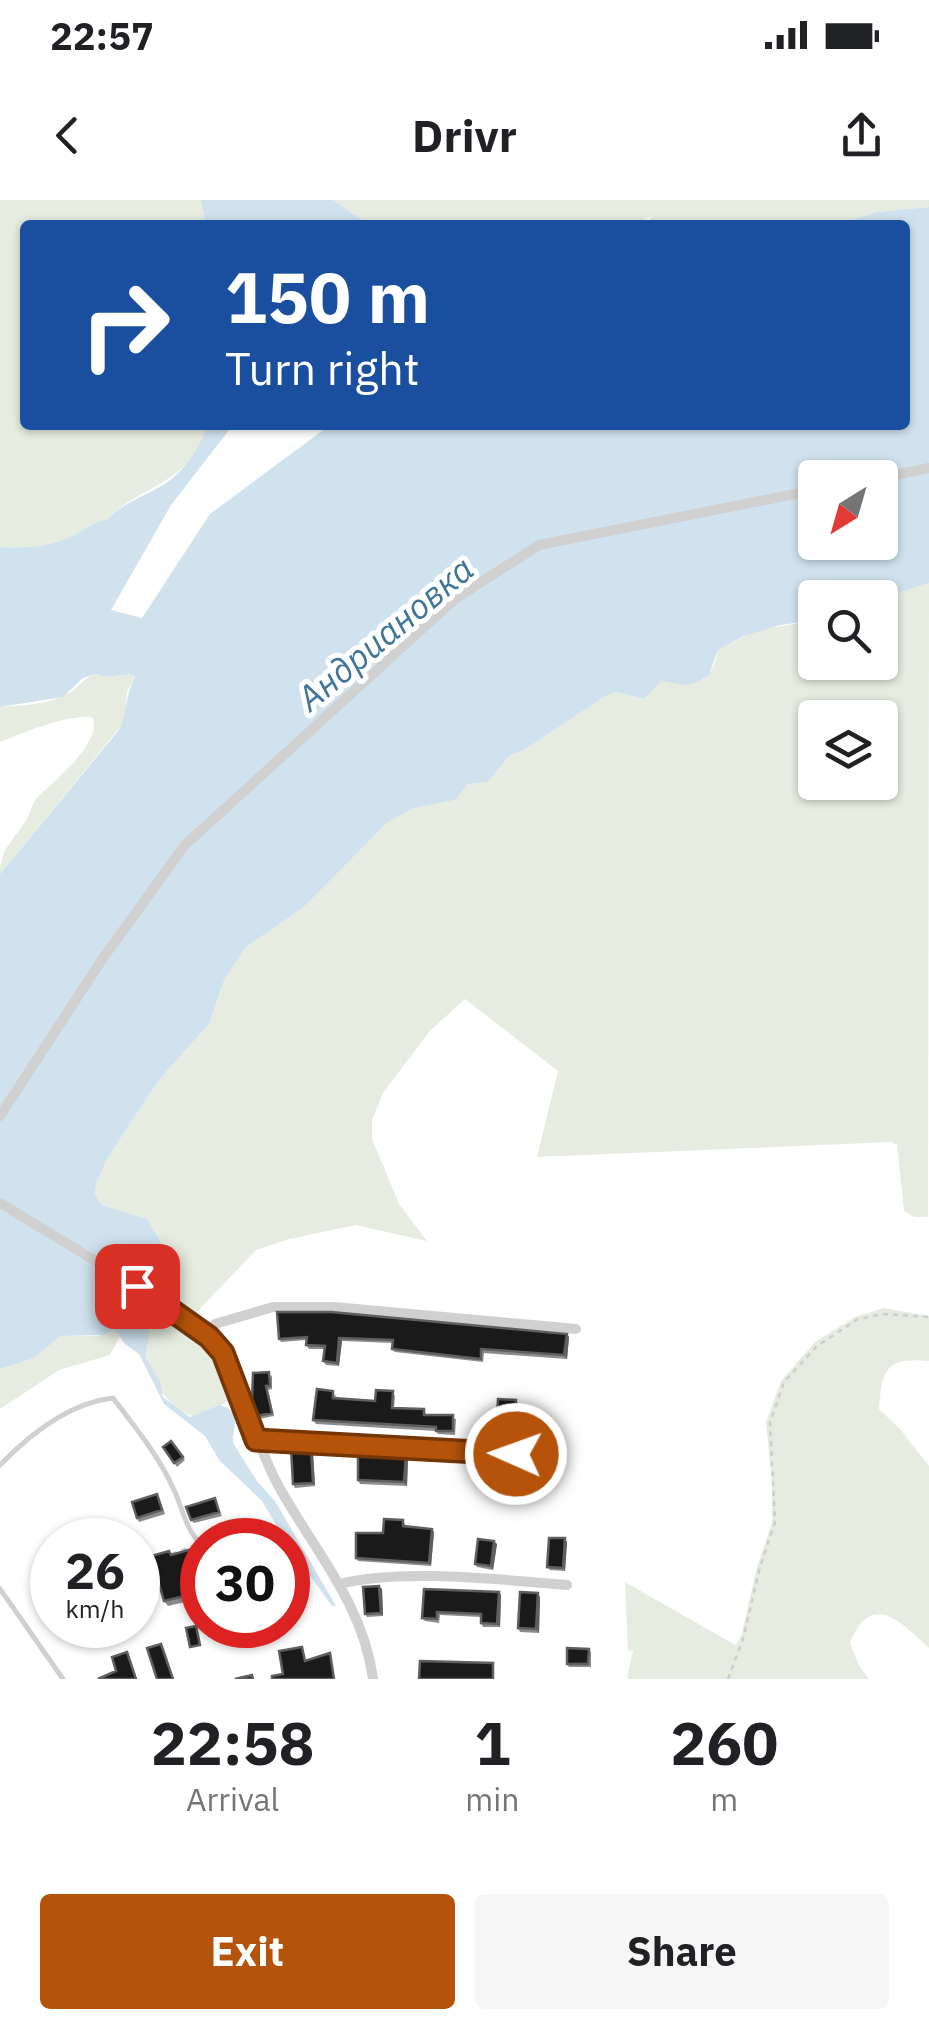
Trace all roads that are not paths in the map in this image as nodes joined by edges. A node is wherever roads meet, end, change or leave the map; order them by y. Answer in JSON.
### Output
{"nodes":[{"id":1,"x":929,"y":468,"type":"edge"},
{"id":2,"x":898,"y":474,"type":"edge"},
{"id":3,"x":798,"y":493,"type":"edge"},
{"id":4,"x":0,"y":1116,"type":"edge"},
{"id":5,"x":0,"y":1203,"type":"edge"},
{"id":6,"x":576,"y":1329,"type":"dead end"},
{"id":7,"x":209,"y":1337,"type":"junction"},
{"id":8,"x":256,"y":1440,"type":"junction"},
{"id":9,"x":516,"y":1454,"type":"dead end"},
{"id":10,"x":0,"y":1464,"type":"edge"},
{"id":11,"x":185,"y":1518,"type":"edge"},
{"id":12,"x":340,"y":1584,"type":"junction"},
{"id":13,"x":567,"y":1586,"type":"dead end"},
{"id":14,"x":0,"y":1589,"type":"edge"},
{"id":15,"x":63,"y":1679,"type":"edge"},
{"id":16,"x":372,"y":1679,"type":"edge"}],
"edges":[{"from":1,"to":2,"type":"street"},
{"from":3,"to":4,"type":"street"},
{"from":5,"to":7,"type":"street"},
{"from":6,"to":7,"type":"street"},
{"from":7,"to":8,"type":"street"},
{"from":8,"to":9,"type":"street"},
{"from":8,"to":12,"type":"street"},
{"from":10,"to":11,"type":"lane"},
{"from":12,"to":13,"type":"street"},
{"from":12,"to":16,"type":"street"},
{"from":14,"to":15,"type":"lane"}]}
